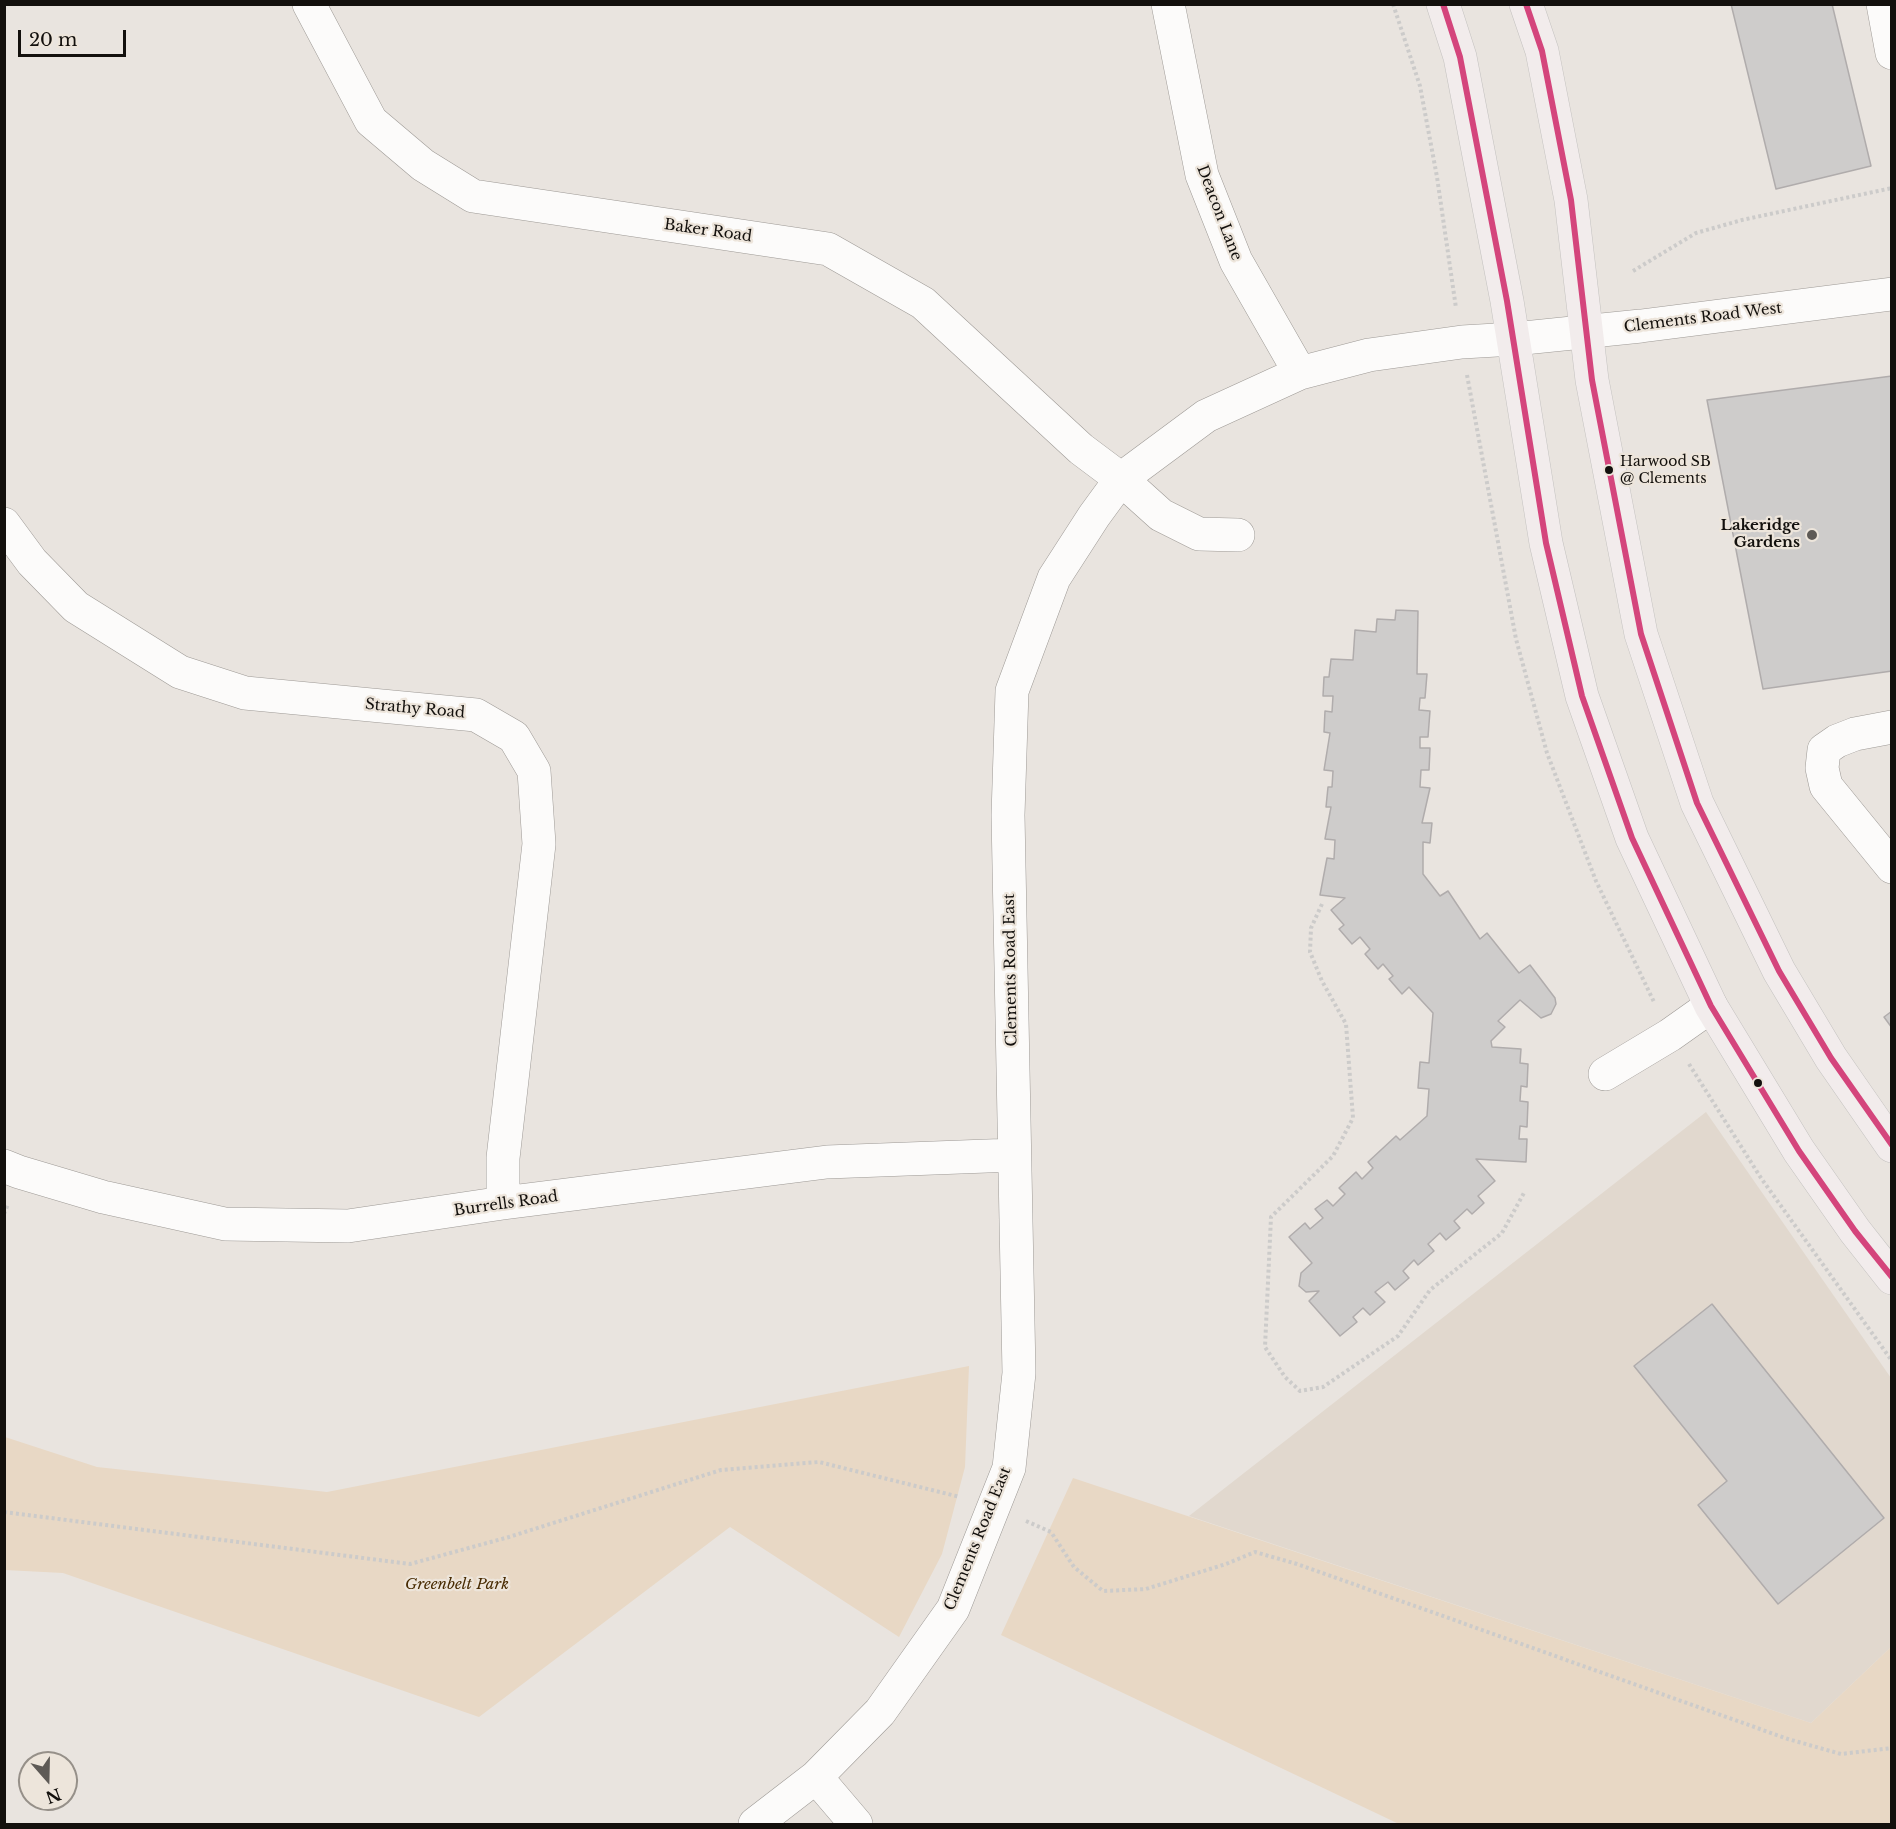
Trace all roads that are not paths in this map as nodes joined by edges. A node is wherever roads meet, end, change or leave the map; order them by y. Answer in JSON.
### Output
{"nodes":[{"id":1,"x":309,"y":4,"type":"edge"},
{"id":2,"x":1168,"y":4,"type":"edge"},
{"id":3,"x":1443,"y":4,"type":"edge"},
{"id":4,"x":1526,"y":4,"type":"edge"},
{"id":5,"x":1882,"y":4,"type":"edge"},
{"id":6,"x":1892,"y":52,"type":"edge"},
{"id":7,"x":1892,"y":294,"type":"edge"},
{"id":8,"x":1586,"y":331,"type":"junction"},
{"id":9,"x":1514,"y":339,"type":"junction"},
{"id":10,"x":1299,"y":373,"type":"junction"},
{"id":11,"x":1121,"y":479,"type":"junction"},
{"id":12,"x":4,"y":524,"type":"edge"},
{"id":13,"x":1238,"y":535,"type":"dead end"},
{"id":14,"x":1892,"y":727,"type":"edge"},
{"id":15,"x":1892,"y":867,"type":"edge"},
{"id":16,"x":1711,"y":1006,"type":"junction"},
{"id":17,"x":1605,"y":1074,"type":"dead end"},
{"id":18,"x":1892,"y":1146,"type":"edge"},
{"id":19,"x":1014,"y":1155,"type":"junction"},
{"id":20,"x":4,"y":1166,"type":"edge"},
{"id":21,"x":503,"y":1203,"type":"junction"},
{"id":22,"x":1892,"y":1278,"type":"edge"},
{"id":23,"x":816,"y":1777,"type":"junction"},
{"id":24,"x":755,"y":1824,"type":"edge"},
{"id":25,"x":856,"y":1824,"type":"edge"}],
"edges":[{"from":1,"to":11,"type":"street","name":"Baker Road"},
{"from":2,"to":10,"type":"street","name":"Deacon Lane"},
{"from":3,"to":9,"type":"main road"},
{"from":4,"to":8,"type":"main road"},
{"from":5,"to":6,"type":"street"},
{"from":7,"to":8,"type":"street","name":"Clements Road West"},
{"from":8,"to":9,"type":"street","name":"Clements Road West"},
{"from":8,"to":18,"type":"main road"},
{"from":9,"to":10,"type":"street","name":"Clements Road East"},
{"from":9,"to":16,"type":"main road"},
{"from":10,"to":11,"type":"street","name":"Clements Road East"},
{"from":11,"to":13,"type":"street","name":"Baker Road"},
{"from":11,"to":19,"type":"street","name":"Clements Road East"},
{"from":12,"to":21,"type":"street","name":"Strathy Road"},
{"from":14,"to":15,"type":"street"},
{"from":16,"to":17,"type":"street"},
{"from":16,"to":22,"type":"main road"},
{"from":19,"to":21,"type":"street","name":"Burrells Road"},
{"from":19,"to":23,"type":"street","name":"Clements Road East"},
{"from":20,"to":21,"type":"street","name":"Burrells Road"},
{"from":23,"to":24,"type":"street","name":"Clements Road East"},
{"from":23,"to":25,"type":"street"}]}
